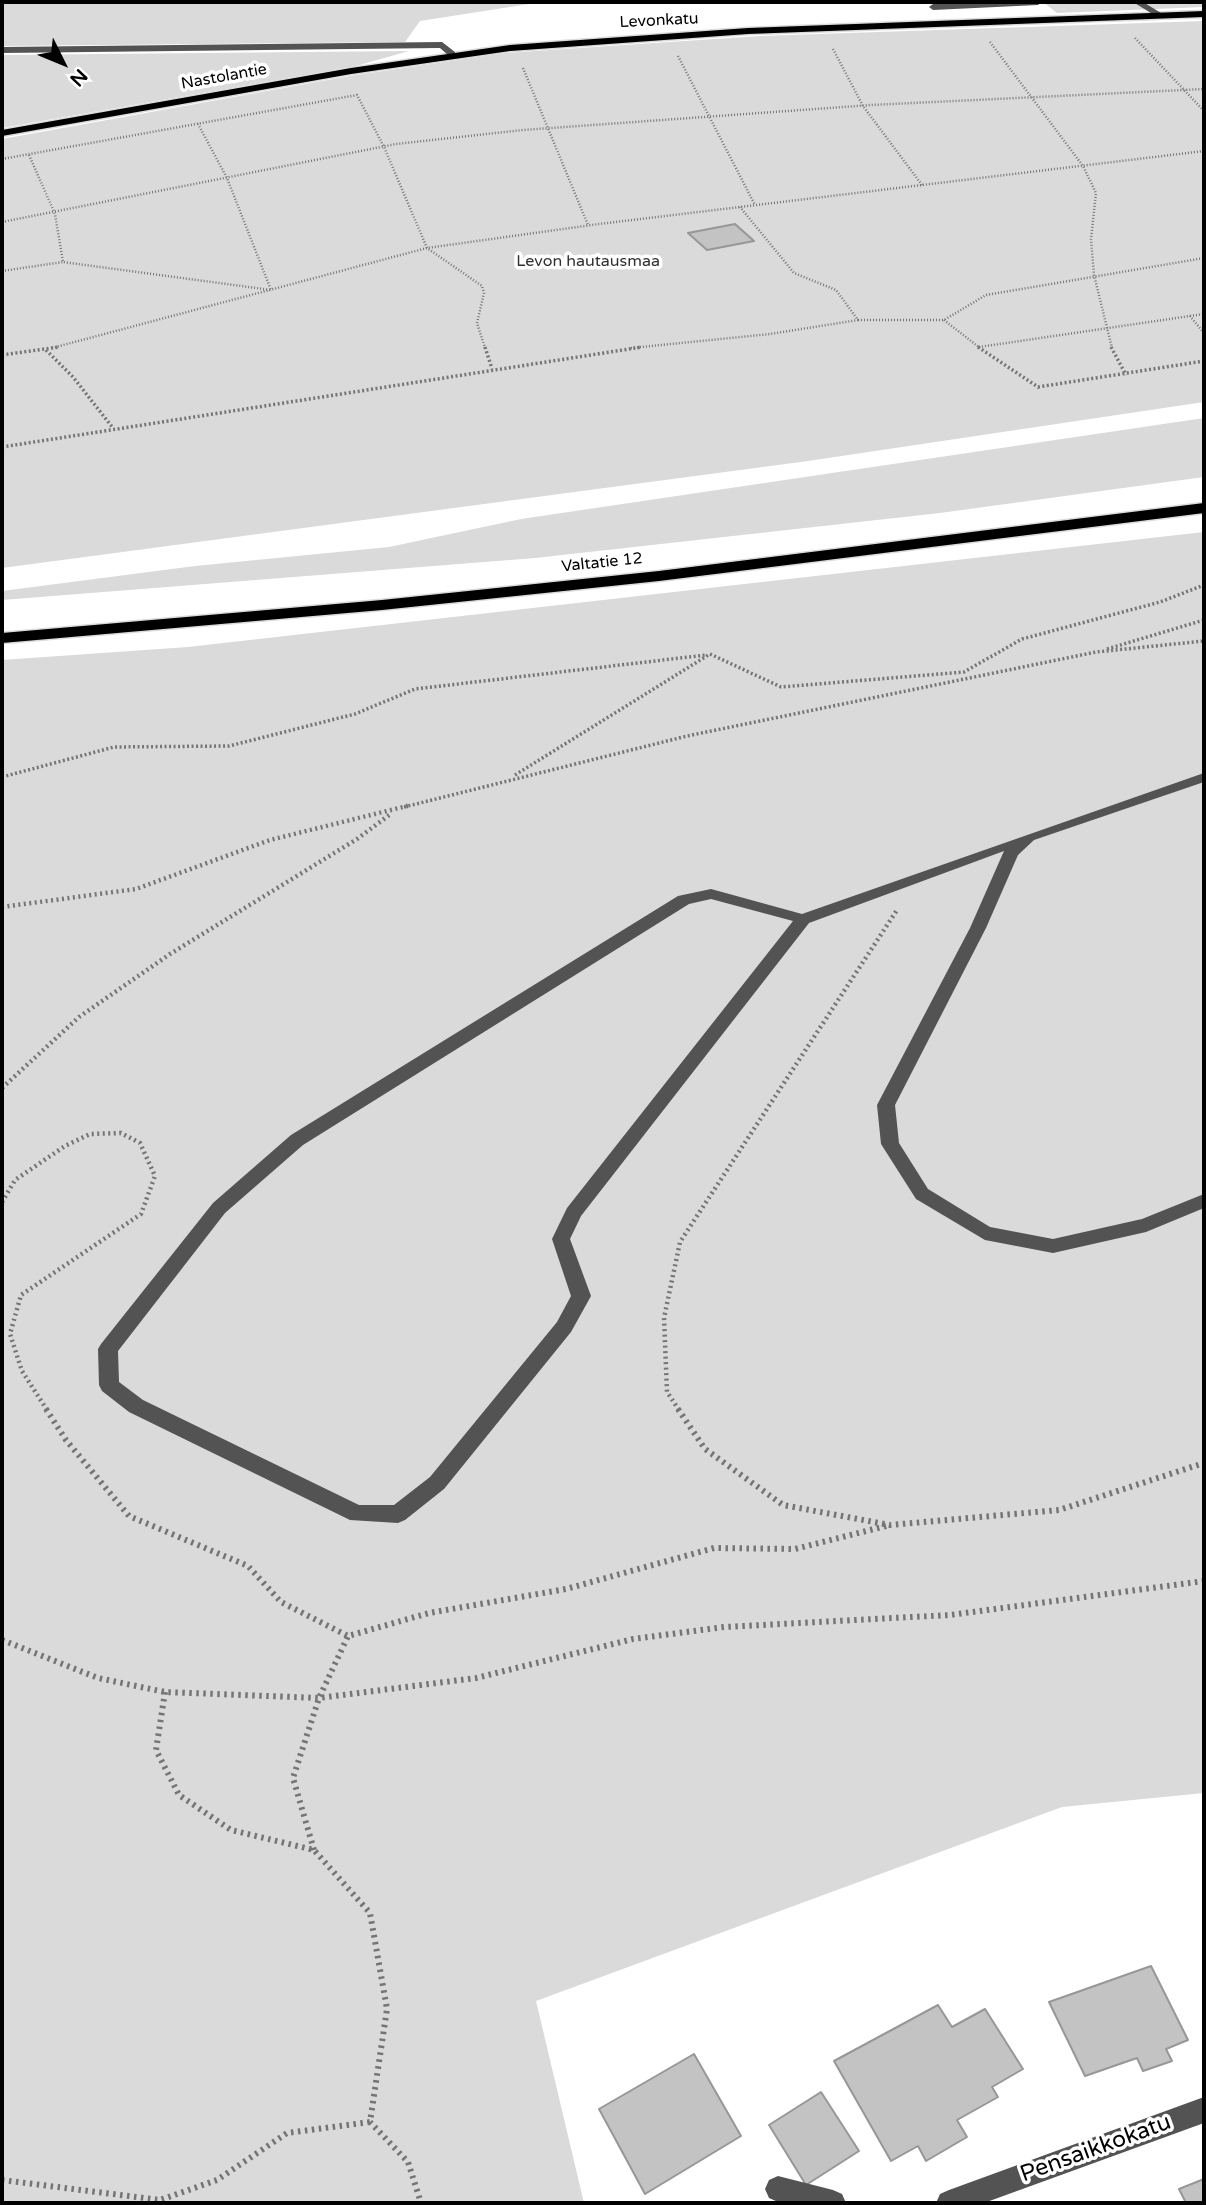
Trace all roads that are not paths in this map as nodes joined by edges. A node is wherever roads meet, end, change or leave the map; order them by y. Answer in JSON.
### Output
{"nodes":[{"id":1,"x":1038,"y":2,"type":"edge"},
{"id":2,"x":1137,"y":2,"type":"edge"},
{"id":3,"x":933,"y":7,"type":"dead end"},
{"id":4,"x":1204,"y":14,"type":"edge"},
{"id":5,"x":1162,"y":16,"type":"junction"},
{"id":6,"x":2,"y":50,"type":"edge"},
{"id":7,"x":452,"y":54,"type":"junction"},
{"id":8,"x":2,"y":133,"type":"edge"},
{"id":9,"x":1204,"y":508,"type":"edge"},
{"id":10,"x":2,"y":638,"type":"edge"},
{"id":11,"x":1204,"y":777,"type":"edge"},
{"id":12,"x":1029,"y":837,"type":"junction"},
{"id":13,"x":803,"y":919,"type":"junction"},
{"id":14,"x":1204,"y":1201,"type":"edge"},
{"id":15,"x":1204,"y":2110,"type":"edge"},
{"id":16,"x":778,"y":2189,"type":"dead end"},
{"id":17,"x":833,"y":2203,"type":"edge"},
{"id":18,"x":949,"y":2203,"type":"edge"}],
"edges":[{"from":1,"to":3,"type":"street"},
{"from":2,"to":5,"type":"street"},
{"from":4,"to":5,"type":"main road","name":"Levonkatu"},
{"from":5,"to":7,"type":"main road","name":"Levonkatu"},
{"from":6,"to":7,"type":"street"},
{"from":7,"to":8,"type":"main road","name":"Nastolantie"},
{"from":9,"to":10,"type":"highway","name":"Valtatie 12"},
{"from":11,"to":12,"type":"street"},
{"from":12,"to":13,"type":"street"},
{"from":12,"to":14,"type":"street"},
{"from":13,"to":13,"type":"street"},
{"from":15,"to":18,"type":"street","name":"Pensaikkokatu"},
{"from":16,"to":17,"type":"street"}]}
